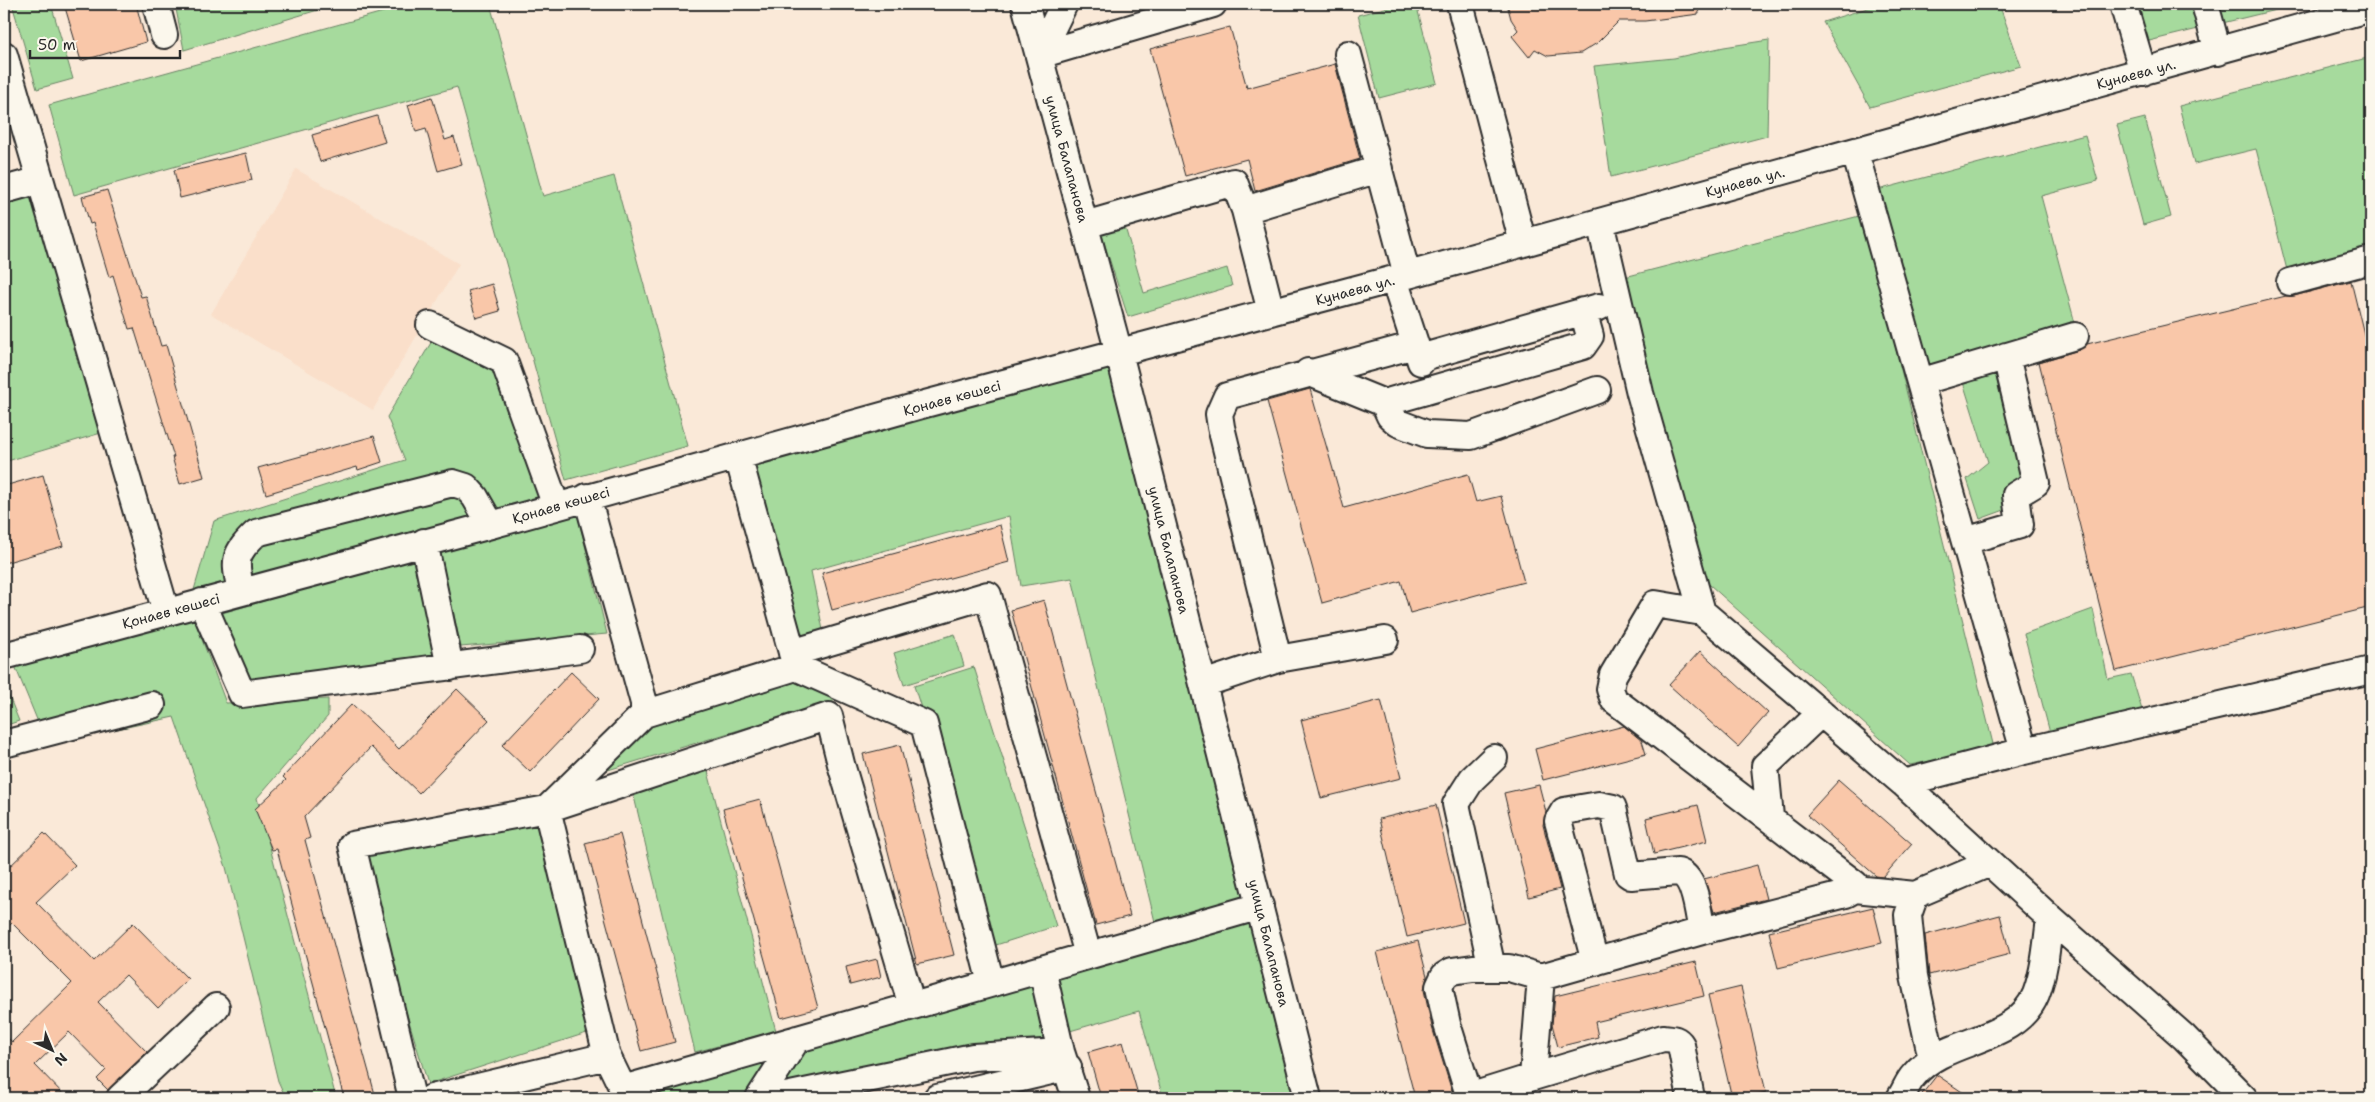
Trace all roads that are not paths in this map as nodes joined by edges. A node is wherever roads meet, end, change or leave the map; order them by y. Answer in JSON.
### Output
{"nodes":[{"id":1,"x":156,"y":4,"type":"edge"},
{"id":2,"x":1025,"y":4,"type":"edge"},
{"id":3,"x":1064,"y":4,"type":"edge"},
{"id":4,"x":1213,"y":4,"type":"edge"},
{"id":5,"x":1460,"y":4,"type":"edge"},
{"id":6,"x":2123,"y":4,"type":"edge"},
{"id":7,"x":2205,"y":4,"type":"edge"},
{"id":8,"x":2371,"y":8,"type":"edge"},
{"id":9,"x":164,"y":35,"type":"dead end"},
{"id":10,"x":2218,"y":52,"type":"junction"},
{"id":11,"x":1348,"y":54,"type":"dead end"},
{"id":12,"x":4,"y":55,"type":"edge"},
{"id":13,"x":1039,"y":55,"type":"junction"},
{"id":14,"x":2143,"y":72,"type":"junction"},
{"id":15,"x":1855,"y":152,"type":"junction"},
{"id":16,"x":1378,"y":169,"type":"junction"},
{"id":17,"x":40,"y":180,"type":"junction"},
{"id":18,"x":4,"y":190,"type":"edge"},
{"id":19,"x":1245,"y":210,"type":"junction"},
{"id":20,"x":1600,"y":222,"type":"junction"},
{"id":21,"x":1085,"y":225,"type":"junction"},
{"id":22,"x":1523,"y":243,"type":"junction"},
{"id":23,"x":2371,"y":260,"type":"edge"},
{"id":24,"x":1400,"y":278,"type":"junction"},
{"id":25,"x":2290,"y":282,"type":"dead end"},
{"id":26,"x":1619,"y":301,"type":"junction"},
{"id":27,"x":1583,"y":311,"type":"junction"},
{"id":28,"x":1271,"y":312,"type":"junction"},
{"id":29,"x":430,"y":325,"type":"dead end"},
{"id":30,"x":2075,"y":336,"type":"dead end"},
{"id":31,"x":1417,"y":351,"type":"junction"},
{"id":32,"x":1119,"y":353,"type":"junction"},
{"id":33,"x":2006,"y":356,"type":"junction"},
{"id":34,"x":1308,"y":372,"type":"junction"},
{"id":35,"x":1920,"y":382,"type":"junction"},
{"id":36,"x":1430,"y":389,"type":"junction"},
{"id":37,"x":1597,"y":390,"type":"dead end"},
{"id":38,"x":1384,"y":403,"type":"junction"},
{"id":39,"x":738,"y":456,"type":"junction"},
{"id":40,"x":587,"y":497,"type":"junction"},
{"id":41,"x":556,"y":506,"type":"junction"},
{"id":42,"x":491,"y":525,"type":"junction"},
{"id":43,"x":1965,"y":541,"type":"junction"},
{"id":44,"x":424,"y":542,"type":"junction"},
{"id":45,"x":242,"y":592,"type":"junction"},
{"id":46,"x":202,"y":602,"type":"junction"},
{"id":47,"x":166,"y":612,"type":"junction"},
{"id":48,"x":1702,"y":612,"type":"junction"},
{"id":49,"x":1385,"y":640,"type":"dead end"},
{"id":50,"x":580,"y":649,"type":"dead end"},
{"id":51,"x":4,"y":656,"type":"edge"},
{"id":52,"x":1278,"y":659,"type":"junction"},
{"id":53,"x":794,"y":660,"type":"junction"},
{"id":54,"x":450,"y":667,"type":"junction"},
{"id":55,"x":2371,"y":670,"type":"edge"},
{"id":56,"x":1203,"y":684,"type":"junction"},
{"id":57,"x":152,"y":705,"type":"dead end"},
{"id":58,"x":1821,"y":713,"type":"junction"},
{"id":59,"x":644,"y":714,"type":"junction"},
{"id":60,"x":4,"y":744,"type":"edge"},
{"id":61,"x":2024,"y":751,"type":"junction"},
{"id":62,"x":1494,"y":758,"type":"dead end"},
{"id":63,"x":1903,"y":783,"type":"junction"},
{"id":64,"x":547,"y":808,"type":"junction"},
{"id":65,"x":1770,"y":817,"type":"junction"},
{"id":66,"x":1990,"y":863,"type":"junction"},
{"id":67,"x":1855,"y":889,"type":"junction"},
{"id":68,"x":1915,"y":895,"type":"junction"},
{"id":69,"x":1260,"y":906,"type":"junction"},
{"id":70,"x":2050,"y":918,"type":"junction"},
{"id":71,"x":1702,"y":931,"type":"junction"},
{"id":72,"x":1088,"y":955,"type":"junction"},
{"id":73,"x":1595,"y":962,"type":"junction"},
{"id":74,"x":1492,"y":968,"type":"junction"},
{"id":75,"x":1042,"y":969,"type":"junction"},
{"id":76,"x":1541,"y":977,"type":"junction"},
{"id":77,"x":991,"y":983,"type":"junction"},
{"id":78,"x":912,"y":1006,"type":"junction"},
{"id":79,"x":216,"y":1007,"type":"dead end"},
{"id":80,"x":796,"y":1039,"type":"junction"},
{"id":81,"x":607,"y":1056,"type":"junction"},
{"id":82,"x":1932,"y":1059,"type":"junction"},
{"id":83,"x":1065,"y":1060,"type":"junction"},
{"id":84,"x":1532,"y":1077,"type":"junction"},
{"id":85,"x":443,"y":1097,"type":"edge"},
{"id":86,"x":1469,"y":1097,"type":"edge"},
{"id":87,"x":120,"y":1098,"type":"edge"},
{"id":88,"x":412,"y":1098,"type":"edge"},
{"id":89,"x":759,"y":1098,"type":"edge"},
{"id":90,"x":776,"y":1098,"type":"edge"},
{"id":91,"x":937,"y":1098,"type":"edge"},
{"id":92,"x":1076,"y":1098,"type":"edge"},
{"id":93,"x":1308,"y":1098,"type":"edge"},
{"id":94,"x":1691,"y":1098,"type":"edge"},
{"id":95,"x":1900,"y":1098,"type":"edge"},
{"id":96,"x":2244,"y":1098,"type":"edge"}],
"edges":[{"from":1,"to":9,"type":"street"},
{"from":2,"to":13,"type":"street","name":"улица Балапанова"},
{"from":3,"to":13,"type":"street"},
{"from":4,"to":13,"type":"street"},
{"from":5,"to":22,"type":"street"},
{"from":6,"to":14,"type":"street"},
{"from":7,"to":10,"type":"street"},
{"from":8,"to":10,"type":"street","name":"Кунаева ул."},
{"from":10,"to":14,"type":"street","name":"Кунаева ул."},
{"from":11,"to":16,"type":"street"},
{"from":12,"to":17,"type":"street"},
{"from":13,"to":21,"type":"street","name":"улица Балапанова"},
{"from":14,"to":15,"type":"street","name":"Кунаева ул."},
{"from":15,"to":20,"type":"street","name":"Кунаева ул."},
{"from":15,"to":35,"type":"street"},
{"from":16,"to":19,"type":"street"},
{"from":16,"to":24,"type":"street"},
{"from":17,"to":18,"type":"street"},
{"from":17,"to":47,"type":"street"},
{"from":19,"to":21,"type":"street"},
{"from":19,"to":28,"type":"street"},
{"from":20,"to":22,"type":"street","name":"Кунаева ул."},
{"from":20,"to":26,"type":"street"},
{"from":21,"to":32,"type":"street","name":"улица Балапанова"},
{"from":22,"to":24,"type":"street","name":"Кунаева ул."},
{"from":23,"to":25,"type":"street"},
{"from":24,"to":28,"type":"street","name":"Кунаева ул."},
{"from":24,"to":31,"type":"street"},
{"from":26,"to":27,"type":"street"},
{"from":26,"to":48,"type":"street"},
{"from":27,"to":31,"type":"street"},
{"from":27,"to":36,"type":"street"},
{"from":28,"to":32,"type":"street","name":"Кунаева ул."},
{"from":29,"to":41,"type":"street"},
{"from":30,"to":33,"type":"street"},
{"from":31,"to":34,"type":"street"},
{"from":31,"to":36,"type":"street"},
{"from":32,"to":39,"type":"street","name":"Қонаев көшесі"},
{"from":32,"to":56,"type":"street","name":"улица Балапанова"},
{"from":33,"to":35,"type":"street"},
{"from":33,"to":43,"type":"street"},
{"from":34,"to":38,"type":"street"},
{"from":34,"to":52,"type":"street"},
{"from":35,"to":43,"type":"street"},
{"from":36,"to":38,"type":"street"},
{"from":37,"to":38,"type":"street"},
{"from":39,"to":40,"type":"street","name":"Қонаев көшесі"},
{"from":39,"to":53,"type":"street"},
{"from":40,"to":41,"type":"street","name":"Қонаев көшесі"},
{"from":40,"to":59,"type":"street"},
{"from":41,"to":42,"type":"street","name":"Қонаев көшесі"},
{"from":42,"to":44,"type":"street","name":"Қонаев көшесі"},
{"from":42,"to":45,"type":"street"},
{"from":43,"to":61,"type":"street"},
{"from":44,"to":45,"type":"street","name":"Қонаев көшесі"},
{"from":44,"to":54,"type":"street"},
{"from":45,"to":46,"type":"street","name":"Қонаев көшесі"},
{"from":46,"to":47,"type":"street","name":"Қонаев көшесі"},
{"from":46,"to":54,"type":"street"},
{"from":47,"to":51,"type":"street","name":"Қонаев көшесі"},
{"from":48,"to":58,"type":"street"},
{"from":48,"to":65,"type":"street"},
{"from":49,"to":52,"type":"street"},
{"from":50,"to":54,"type":"street"},
{"from":52,"to":56,"type":"street"},
{"from":53,"to":59,"type":"street"},
{"from":53,"to":72,"type":"street"},
{"from":53,"to":77,"type":"street"},
{"from":55,"to":61,"type":"street"},
{"from":56,"to":69,"type":"street","name":"улица Балапанова"},
{"from":57,"to":60,"type":"street"},
{"from":58,"to":63,"type":"street"},
{"from":58,"to":65,"type":"street"},
{"from":59,"to":64,"type":"street"},
{"from":61,"to":63,"type":"street"},
{"from":62,"to":74,"type":"street"},
{"from":63,"to":66,"type":"street"},
{"from":64,"to":78,"type":"street"},
{"from":64,"to":81,"type":"street"},
{"from":64,"to":88,"type":"street"},
{"from":65,"to":67,"type":"street"},
{"from":66,"to":68,"type":"street"},
{"from":66,"to":70,"type":"street"},
{"from":67,"to":68,"type":"street"},
{"from":67,"to":71,"type":"street"},
{"from":68,"to":82,"type":"street"},
{"from":69,"to":72,"type":"street"},
{"from":69,"to":93,"type":"street","name":"улица Балапанова"},
{"from":70,"to":82,"type":"street"},
{"from":70,"to":96,"type":"street"},
{"from":71,"to":73,"type":"street"},
{"from":71,"to":73,"type":"street"},
{"from":72,"to":75,"type":"street"},
{"from":73,"to":76,"type":"street"},
{"from":74,"to":76,"type":"street"},
{"from":74,"to":86,"type":"street"},
{"from":75,"to":77,"type":"street"},
{"from":75,"to":83,"type":"street"},
{"from":76,"to":84,"type":"street"},
{"from":77,"to":78,"type":"street"},
{"from":78,"to":80,"type":"street"},
{"from":79,"to":87,"type":"street"},
{"from":80,"to":81,"type":"street"},
{"from":80,"to":89,"type":"street"},
{"from":81,"to":85,"type":"street"},
{"from":82,"to":95,"type":"street"},
{"from":83,"to":90,"type":"street"},
{"from":83,"to":91,"type":"street"},
{"from":83,"to":92,"type":"street"},
{"from":84,"to":86,"type":"street"},
{"from":84,"to":94,"type":"street"}]}
